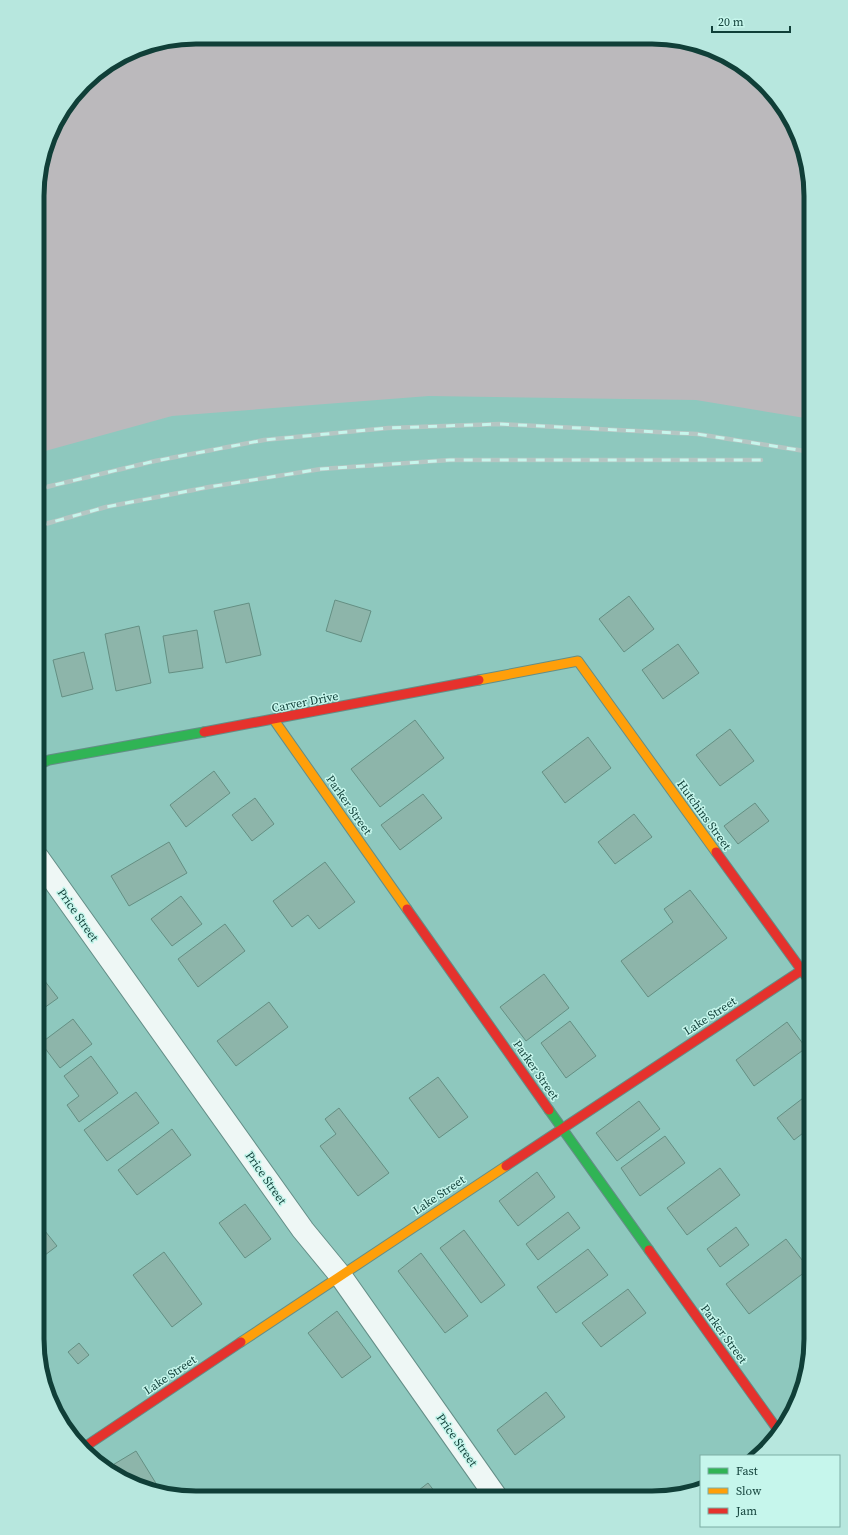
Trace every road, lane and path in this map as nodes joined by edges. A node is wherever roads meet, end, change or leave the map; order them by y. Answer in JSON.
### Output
{"nodes":[{"id":1,"x":578,"y":661,"type":"joint"},
{"id":2,"x":274,"y":720,"type":"junction"},
{"id":3,"x":44,"y":762,"type":"edge"},
{"id":4,"x":44,"y":866,"type":"edge"},
{"id":5,"x":804,"y":968,"type":"edge"},
{"id":6,"x":801,"y":970,"type":"junction"},
{"id":7,"x":804,"y":974,"type":"edge"},
{"id":8,"x":562,"y":1128,"type":"junction"},
{"id":9,"x":340,"y":1275,"type":"junction"},
{"id":10,"x":776,"y":1427,"type":"edge"},
{"id":11,"x":88,"y":1445,"type":"edge"},
{"id":12,"x":492,"y":1491,"type":"edge"}],
"edges":[{"from":1,"to":2,"type":"street","name":"Carver Drive"},
{"from":1,"to":6,"type":"street","name":"Hutchins Street"},
{"from":2,"to":3,"type":"street","name":"Carver Drive"},
{"from":2,"to":8,"type":"street","name":"Parker Street"},
{"from":4,"to":9,"type":"street","name":"Price Street"},
{"from":5,"to":6,"type":"street","name":"Lake Street"},
{"from":6,"to":7,"type":"street","name":"Hutchins Street"},
{"from":6,"to":8,"type":"street","name":"Lake Street"},
{"from":8,"to":9,"type":"street","name":"Lake Street"},
{"from":8,"to":10,"type":"street","name":"Parker Street"},
{"from":9,"to":11,"type":"street","name":"Lake Street"},
{"from":9,"to":12,"type":"street","name":"Price Street"}]}
